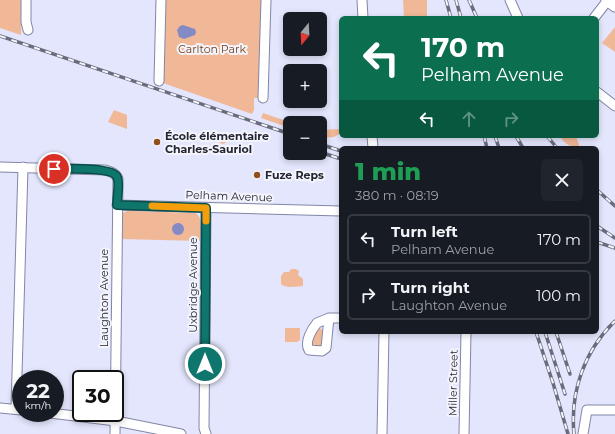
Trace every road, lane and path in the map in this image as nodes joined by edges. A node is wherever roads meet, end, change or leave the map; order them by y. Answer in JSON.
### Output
{"nodes":[{"id":1,"x":26,"y":0,"type":"edge"},
{"id":2,"x":161,"y":0,"type":"edge"},
{"id":3,"x":266,"y":0,"type":"edge"},
{"id":4,"x":362,"y":0,"type":"edge"},
{"id":5,"x":510,"y":0,"type":"edge"},
{"id":6,"x":608,"y":0,"type":"edge"},
{"id":7,"x":615,"y":6,"type":"edge"},
{"id":8,"x":363,"y":16,"type":"edge"},
{"id":9,"x":517,"y":16,"type":"edge"},
{"id":10,"x":596,"y":16,"type":"edge"},
{"id":11,"x":28,"y":30,"type":"dead end"},
{"id":12,"x":159,"y":81,"type":"dead end"},
{"id":13,"x":599,"y":94,"type":"edge"},
{"id":14,"x":264,"y":98,"type":"dead end"},
{"id":15,"x":615,"y":106,"type":"edge"},
{"id":16,"x":0,"y":167,"type":"edge"},
{"id":17,"x":22,"y":168,"type":"junction"},
{"id":18,"x":117,"y":205,"type":"junction"},
{"id":19,"x":206,"y":208,"type":"junction"},
{"id":20,"x":339,"y":211,"type":"edge"},
{"id":21,"x":329,"y":318,"type":"dead end"},
{"id":22,"x":339,"y":318,"type":"edge"},
{"id":23,"x":384,"y":334,"type":"edge"},
{"id":24,"x":466,"y":334,"type":"edge"},
{"id":25,"x":19,"y":370,"type":"edge"},
{"id":26,"x":116,"y":370,"type":"edge"},
{"id":27,"x":0,"y":408,"type":"edge"},
{"id":28,"x":12,"y":409,"type":"edge"},
{"id":29,"x":615,"y":410,"type":"edge"},
{"id":30,"x":116,"y":422,"type":"edge"},
{"id":31,"x":121,"y":422,"type":"edge"},
{"id":32,"x":115,"y":434,"type":"edge"},
{"id":33,"x":181,"y":434,"type":"edge"},
{"id":34,"x":206,"y":434,"type":"edge"},
{"id":35,"x":382,"y":434,"type":"edge"},
{"id":36,"x":464,"y":434,"type":"edge"},
{"id":37,"x":583,"y":434,"type":"edge"}],
"edges":[{"from":1,"to":11,"type":"street"},
{"from":2,"to":12,"type":"street"},
{"from":3,"to":14,"type":"street"},
{"from":4,"to":8,"type":"street"},
{"from":5,"to":9,"type":"street"},
{"from":6,"to":7,"type":"main road"},
{"from":6,"to":10,"type":"street"},
{"from":13,"to":15,"type":"street"},
{"from":16,"to":17,"type":"street"},
{"from":17,"to":18,"type":"street","name":"Laughton Avenue"},
{"from":17,"to":25,"type":"street"},
{"from":18,"to":19,"type":"street","name":"Pelham Avenue"},
{"from":18,"to":26,"type":"street","name":"Laughton Avenue"},
{"from":19,"to":20,"type":"street","name":"Pelham Avenue"},
{"from":19,"to":34,"type":"street","name":"Uxbridge Avenue"},
{"from":21,"to":22,"type":"street"},
{"from":23,"to":35,"type":"street"},
{"from":24,"to":36,"type":"street","name":"Miller Street"},
{"from":27,"to":28,"type":"street"},
{"from":29,"to":37,"type":"street"},
{"from":30,"to":32,"type":"street","name":"Laughton Avenue"},
{"from":31,"to":33,"type":"street"}]}
